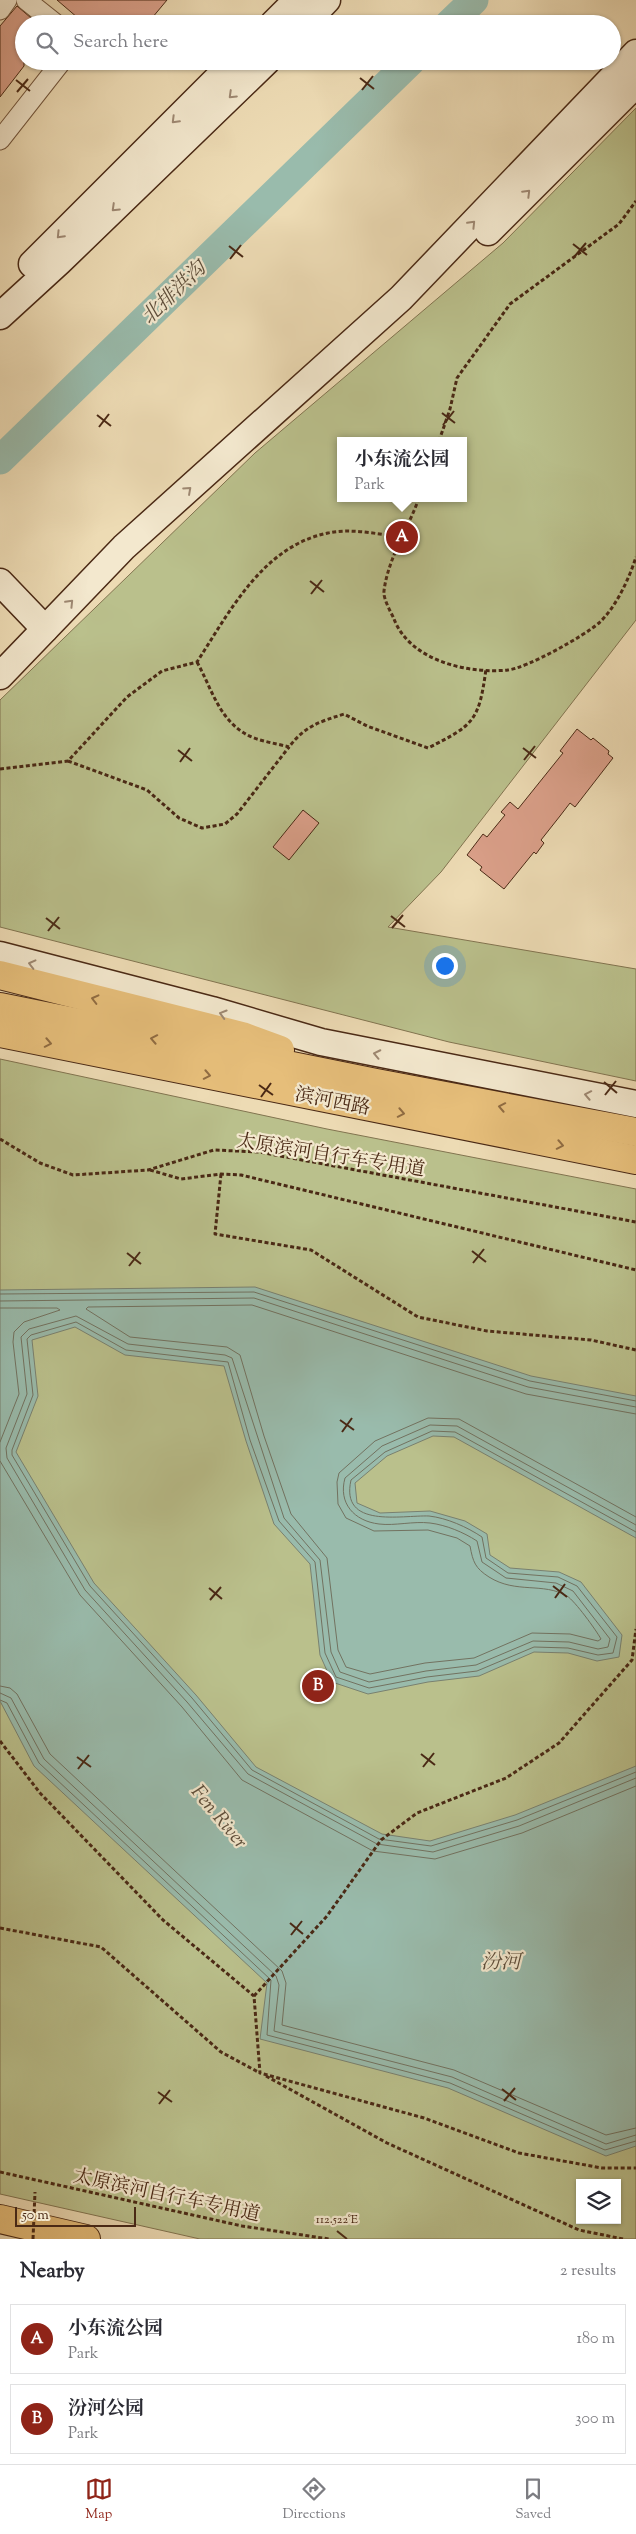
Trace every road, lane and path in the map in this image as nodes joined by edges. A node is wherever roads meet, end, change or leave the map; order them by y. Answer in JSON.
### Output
{"nodes":[{"id":1,"x":7,"y":0,"type":"edge"},
{"id":2,"x":26,"y":0,"type":"edge"},
{"id":3,"x":296,"y":0,"type":"edge"},
{"id":4,"x":327,"y":0,"type":"edge"},
{"id":5,"x":0,"y":10,"type":"edge"},
{"id":6,"x":45,"y":15,"type":"edge"},
{"id":7,"x":282,"y":15,"type":"edge"},
{"id":8,"x":313,"y":15,"type":"edge"},
{"id":9,"x":636,"y":53,"type":"edge"},
{"id":10,"x":621,"y":68,"type":"edge"},
{"id":11,"x":55,"y":70,"type":"edge"},
{"id":12,"x":226,"y":70,"type":"edge"},
{"id":13,"x":258,"y":70,"type":"edge"},
{"id":14,"x":619,"y":70,"type":"edge"},
{"id":15,"x":636,"y":84,"type":"edge"},
{"id":16,"x":0,"y":140,"type":"edge"},
{"id":17,"x":636,"y":201,"type":"edge"},
{"id":18,"x":0,"y":300,"type":"edge"},
{"id":19,"x":0,"y":316,"type":"edge"},
{"id":20,"x":292,"y":396,"type":"junction"},
{"id":21,"x":440,"y":437,"type":"edge"},
{"id":22,"x":417,"y":502,"type":"edge"},
{"id":23,"x":400,"y":537,"type":"junction"},
{"id":24,"x":636,"y":557,"type":"edge"},
{"id":25,"x":0,"y":582,"type":"edge"},
{"id":26,"x":45,"y":629,"type":"junction"},
{"id":27,"x":197,"y":662,"type":"junction"},
{"id":28,"x":486,"y":669,"type":"junction"},
{"id":29,"x":0,"y":676,"type":"edge"},
{"id":30,"x":289,"y":747,"type":"junction"},
{"id":31,"x":68,"y":761,"type":"junction"},
{"id":32,"x":0,"y":769,"type":"edge"},
{"id":33,"x":0,"y":956,"type":"edge"},
{"id":34,"x":0,"y":975,"type":"edge"},
{"id":35,"x":0,"y":1007,"type":"edge"},
{"id":36,"x":6,"y":1035,"type":"edge"},
{"id":37,"x":242,"y":1036,"type":"junction"},
{"id":38,"x":320,"y":1042,"type":"junction"},
{"id":39,"x":376,"y":1083,"type":"junction"},
{"id":40,"x":636,"y":1104,"type":"edge"},
{"id":41,"x":636,"y":1132,"type":"edge"},
{"id":42,"x":0,"y":1140,"type":"edge"},
{"id":43,"x":636,"y":1160,"type":"edge"},
{"id":44,"x":148,"y":1170,"type":"junction"},
{"id":45,"x":221,"y":1174,"type":"junction"},
{"id":46,"x":636,"y":1222,"type":"edge"},
{"id":47,"x":636,"y":1270,"type":"edge"},
{"id":48,"x":636,"y":1350,"type":"edge"},
{"id":49,"x":636,"y":1629,"type":"edge"},
{"id":50,"x":0,"y":1740,"type":"edge"},
{"id":51,"x":0,"y":1928,"type":"edge"},
{"id":52,"x":254,"y":1996,"type":"junction"},
{"id":53,"x":260,"y":2073,"type":"junction"},
{"id":54,"x":636,"y":2168,"type":"edge"},
{"id":55,"x":0,"y":2172,"type":"edge"},
{"id":56,"x":35,"y":2192,"type":"dead end"},
{"id":57,"x":0,"y":2219,"type":"edge"},
{"id":58,"x":33,"y":2239,"type":"edge"},
{"id":59,"x":86,"y":2239,"type":"edge"},
{"id":60,"x":329,"y":2239,"type":"edge"},
{"id":61,"x":623,"y":2239,"type":"edge"}],
"edges":[{"from":1,"to":5,"type":"street"},
{"from":2,"to":6,"type":"street"},
{"from":3,"to":7,"type":"main road"},
{"from":4,"to":8,"type":"main road"},
{"from":10,"to":9,"type":"main road","one_way":true},
{"from":11,"to":16,"type":"street"},
{"from":12,"to":18,"type":"main road","one_way":true},
{"from":13,"to":19,"type":"main road","one_way":true},
{"from":20,"to":14,"type":"main road","one_way":true},
{"from":20,"to":15,"type":"main road","one_way":true},
{"from":17,"to":21,"type":"path"},
{"from":26,"to":20,"type":"main road","one_way":true},
{"from":22,"to":23,"type":"path"},
{"from":23,"to":27,"type":"path"},
{"from":23,"to":28,"type":"path"},
{"from":24,"to":28,"type":"path"},
{"from":25,"to":26,"type":"main road"},
{"from":26,"to":29,"type":"main road"},
{"from":27,"to":30,"type":"path"},
{"from":27,"to":31,"type":"path"},
{"from":28,"to":30,"type":"path"},
{"from":30,"to":31,"type":"path"},
{"from":31,"to":32,"type":"path"},
{"from":38,"to":33,"type":"main road","one_way":true},
{"from":37,"to":34,"type":"highway","one_way":true},
{"from":39,"to":35,"type":"highway","name":"滨河西路","one_way":true},
{"from":36,"to":43,"type":"highway","name":"滨河西路","one_way":true},
{"from":37,"to":38,"type":"main road"},
{"from":37,"to":39,"type":"highway"},
{"from":40,"to":38,"type":"main road","one_way":true},
{"from":41,"to":39,"type":"highway","name":"滨河西路","one_way":true},
{"from":42,"to":44,"type":"path","name":"太原滨河自行车专用道"},
{"from":44,"to":45,"type":"path"},
{"from":44,"to":46,"type":"path","name":"太原滨河自行车专用道"},
{"from":45,"to":47,"type":"path"},
{"from":45,"to":48,"type":"path"},
{"from":49,"to":52,"type":"path"},
{"from":50,"to":52,"type":"path"},
{"from":51,"to":53,"type":"path"},
{"from":52,"to":53,"type":"path"},
{"from":53,"to":54,"type":"path"},
{"from":53,"to":61,"type":"path"},
{"from":55,"to":60,"type":"path","name":"太原滨河自行车专用道"},
{"from":56,"to":58,"type":"path","bridge":true},
{"from":57,"to":59,"type":"highway"}]}
